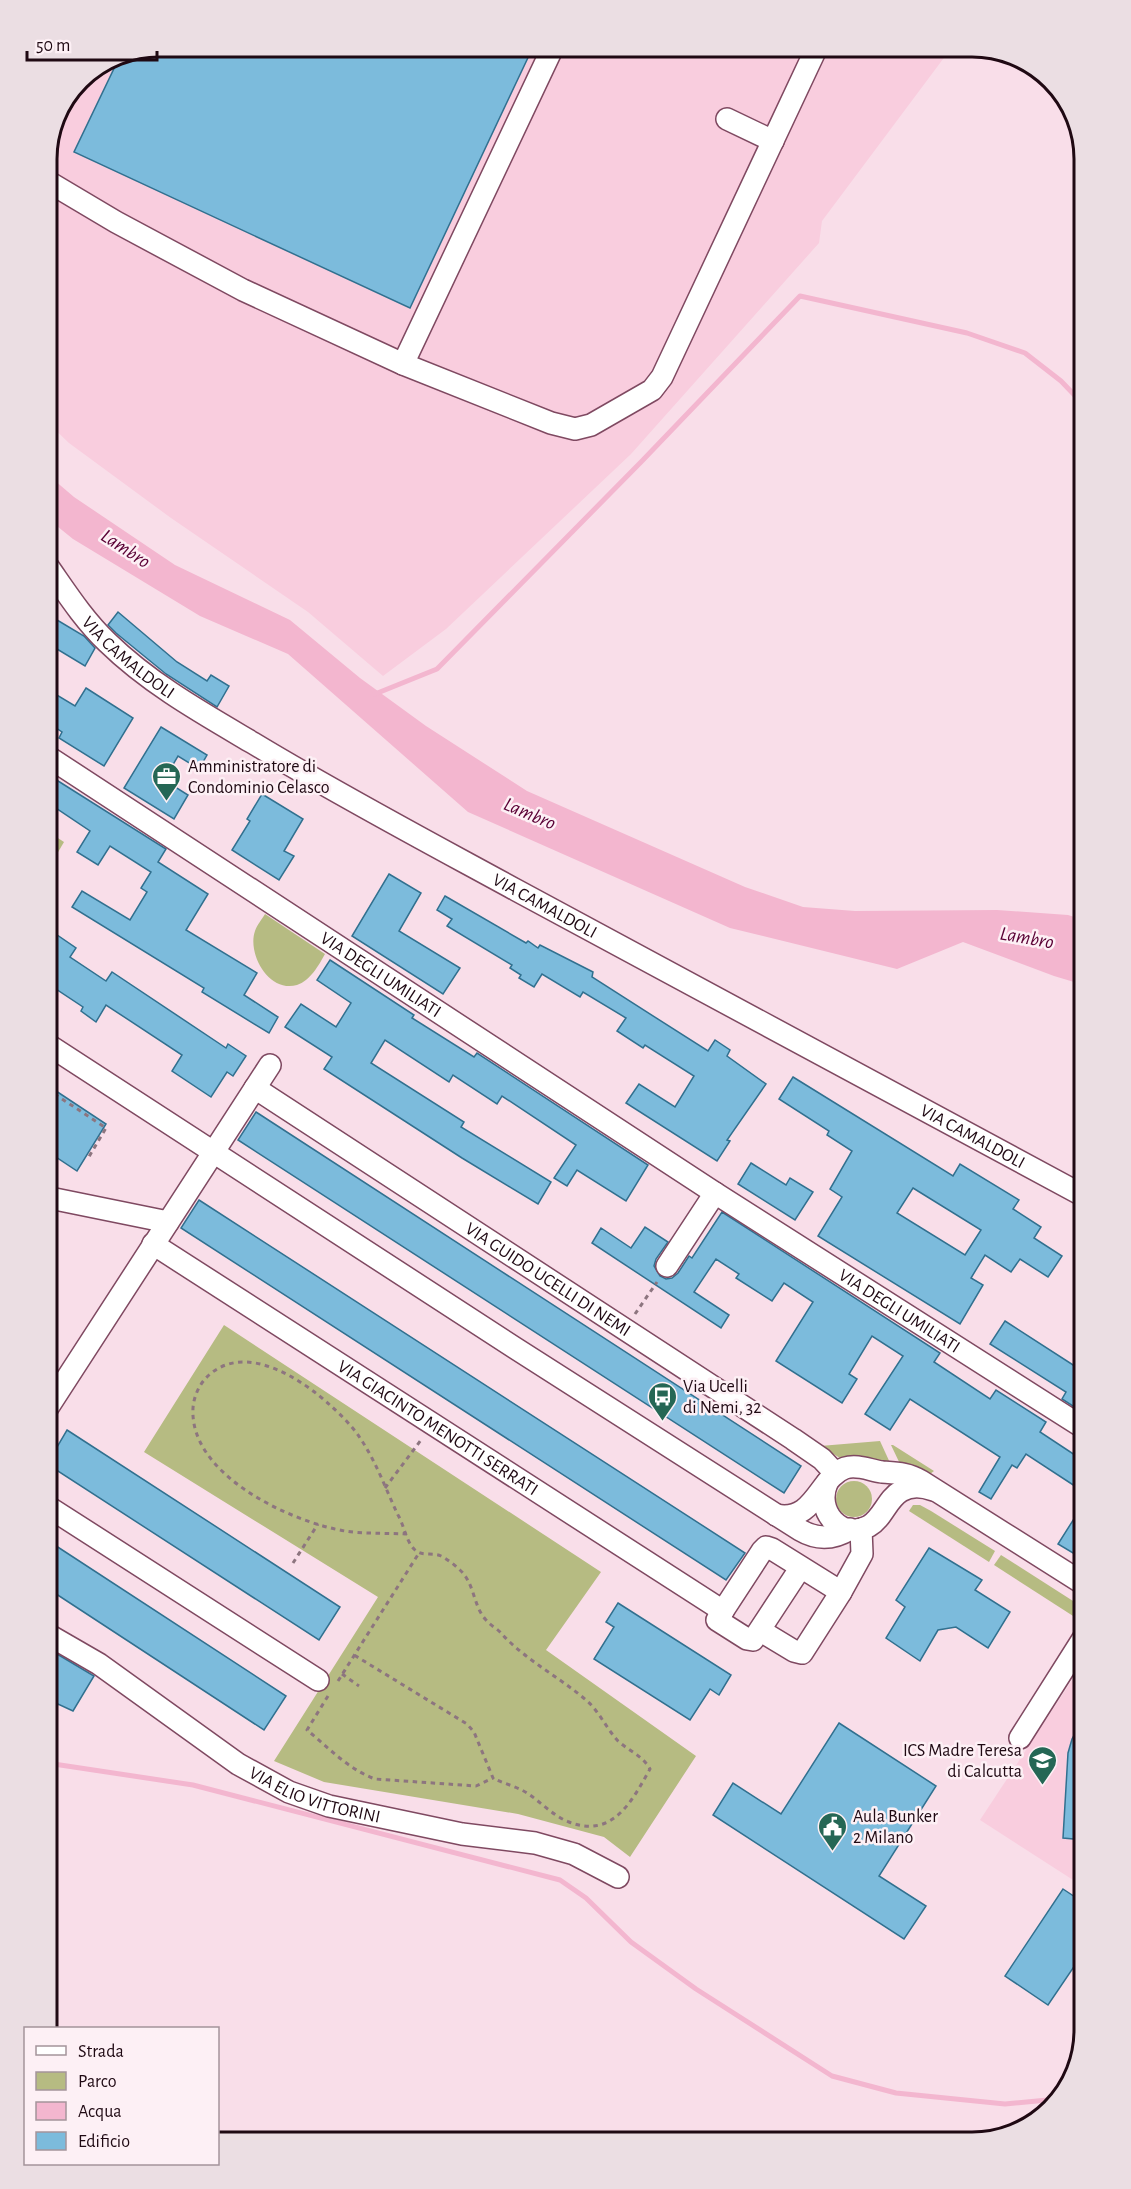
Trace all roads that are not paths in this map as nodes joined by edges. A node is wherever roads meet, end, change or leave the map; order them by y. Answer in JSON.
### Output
{"nodes":[{"id":1,"x":548,"y":57,"type":"edge"},
{"id":2,"x":812,"y":57,"type":"edge"},
{"id":3,"x":727,"y":119,"type":"dead end"},
{"id":4,"x":773,"y":141,"type":"junction"},
{"id":5,"x":57,"y":187,"type":"edge"},
{"id":6,"x":403,"y":364,"type":"junction"},
{"id":7,"x":57,"y":579,"type":"edge"},
{"id":8,"x":57,"y":763,"type":"edge"},
{"id":9,"x":57,"y":1050,"type":"edge"},
{"id":10,"x":270,"y":1065,"type":"dead end"},
{"id":11,"x":255,"y":1088,"type":"junction"},
{"id":12,"x":214,"y":1152,"type":"junction"},
{"id":13,"x":1074,"y":1191,"type":"edge"},
{"id":14,"x":716,"y":1192,"type":"junction"},
{"id":15,"x":57,"y":1199,"type":"edge"},
{"id":16,"x":168,"y":1222,"type":"junction"},
{"id":17,"x":153,"y":1245,"type":"junction"},
{"id":18,"x":668,"y":1266,"type":"road end"},
{"id":19,"x":57,"y":1392,"type":"edge"},
{"id":20,"x":1074,"y":1422,"type":"edge"},
{"id":21,"x":866,"y":1469,"type":"junction"},
{"id":22,"x":832,"y":1478,"type":"junction"},
{"id":23,"x":939,"y":1492,"type":"junction"},
{"id":24,"x":57,"y":1513,"type":"edge"},
{"id":25,"x":881,"y":1514,"type":"junction"},
{"id":26,"x":776,"y":1515,"type":"junction"},
{"id":27,"x":855,"y":1529,"type":"junction"},
{"id":28,"x":801,"y":1568,"type":"junction"},
{"id":29,"x":1074,"y":1578,"type":"edge"},
{"id":30,"x":841,"y":1592,"type":"junction"},
{"id":31,"x":723,"y":1611,"type":"junction"},
{"id":32,"x":761,"y":1631,"type":"junction"},
{"id":33,"x":57,"y":1640,"type":"edge"},
{"id":34,"x":1074,"y":1653,"type":"edge"},
{"id":35,"x":318,"y":1680,"type":"dead end"},
{"id":36,"x":1020,"y":1738,"type":"dead end"},
{"id":37,"x":618,"y":1877,"type":"dead end"}],
"edges":[{"from":1,"to":6,"type":"street"},
{"from":2,"to":4,"type":"street"},
{"from":3,"to":4,"type":"street"},
{"from":4,"to":6,"type":"street"},
{"from":5,"to":6,"type":"street"},
{"from":7,"to":13,"type":"street","name":"VIA CAMALDOLI"},
{"from":8,"to":14,"type":"street","name":"VIA DEGLI UMILIATI"},
{"from":9,"to":12,"type":"street"},
{"from":10,"to":11,"type":"street"},
{"from":11,"to":12,"type":"street"},
{"from":11,"to":22,"type":"street","name":"VIA GUIDO UCELLI DI NEMI"},
{"from":12,"to":16,"type":"street"},
{"from":12,"to":26,"type":"street"},
{"from":14,"to":18,"type":"street"},
{"from":14,"to":20,"type":"street","name":"VIA DEGLI UMILIATI"},
{"from":15,"to":16,"type":"street"},
{"from":16,"to":17,"type":"street"},
{"from":17,"to":19,"type":"street"},
{"from":17,"to":31,"type":"street","name":"VIA GIACINTO MENOTTI SERRATI"},
{"from":21,"to":22,"type":"street"},
{"from":21,"to":23,"type":"street"},
{"from":21,"to":25,"type":"street"},
{"from":22,"to":26,"type":"street"},
{"from":22,"to":27,"type":"street"},
{"from":23,"to":25,"type":"street"},
{"from":23,"to":29,"type":"street"},
{"from":24,"to":35,"type":"street"},
{"from":25,"to":27,"type":"street"},
{"from":26,"to":27,"type":"street"},
{"from":27,"to":30,"type":"street"},
{"from":28,"to":30,"type":"street"},
{"from":28,"to":31,"type":"street"},
{"from":28,"to":32,"type":"street"},
{"from":30,"to":32,"type":"street"},
{"from":31,"to":32,"type":"street"},
{"from":33,"to":37,"type":"street","name":"VIA ELIO VITTORINI"},
{"from":34,"to":36,"type":"street"}]}
